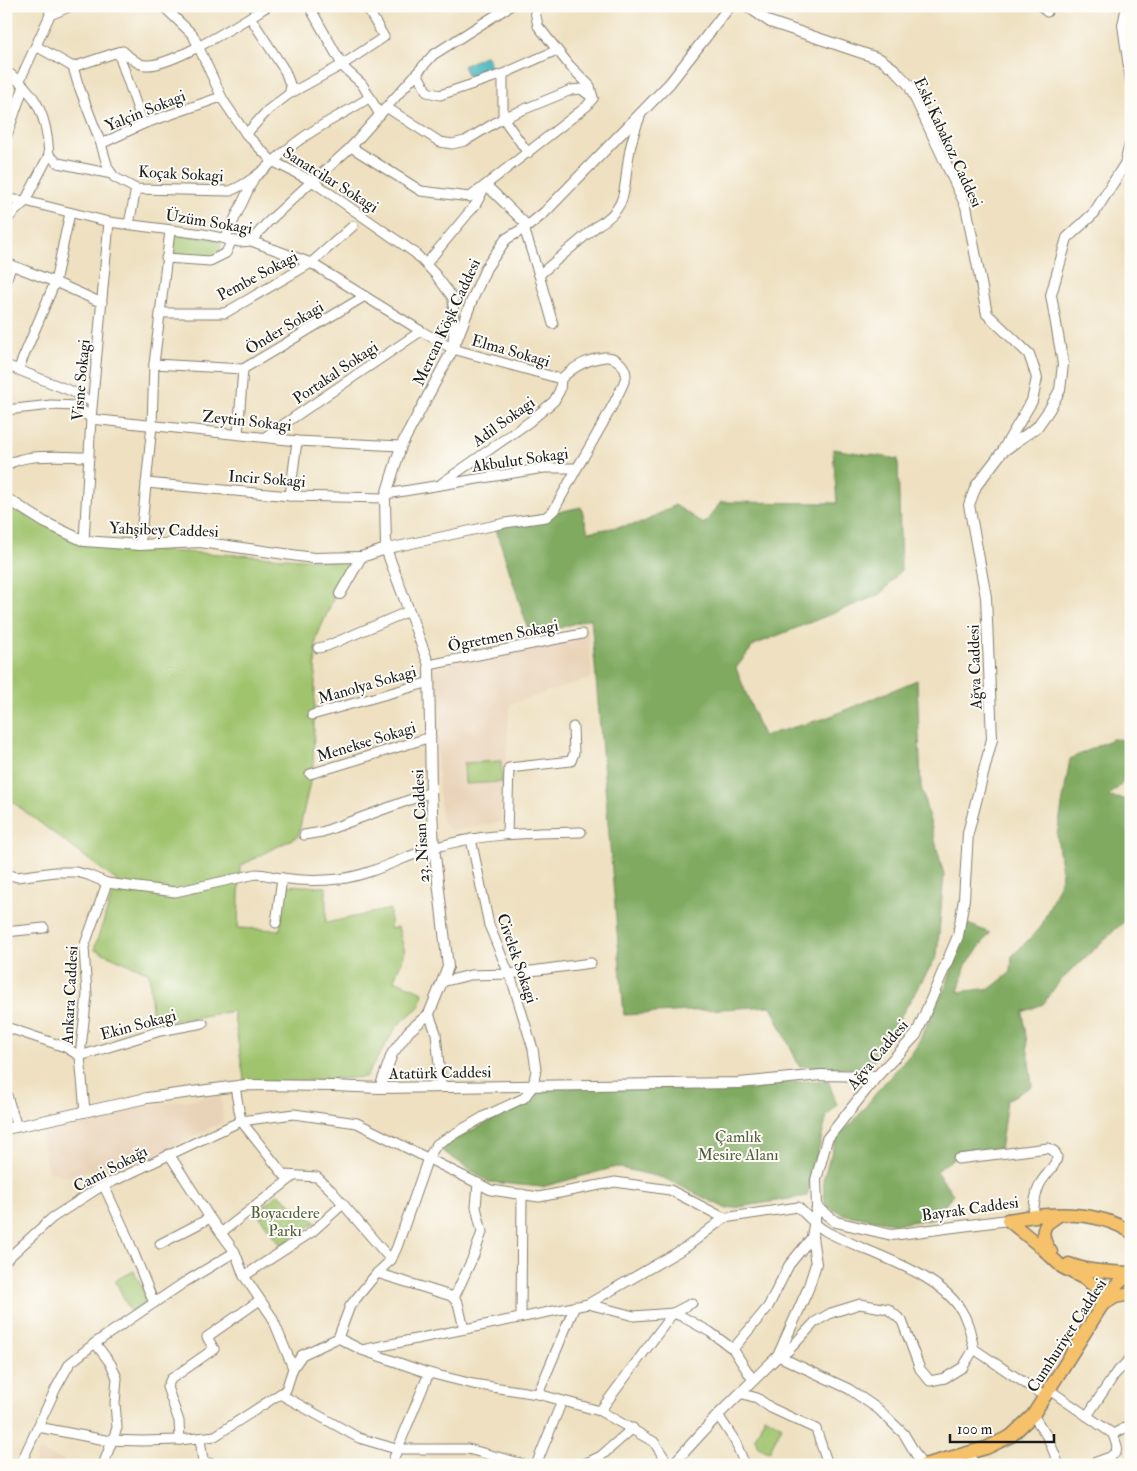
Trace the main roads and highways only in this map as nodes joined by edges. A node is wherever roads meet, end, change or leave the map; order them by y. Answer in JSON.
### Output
{"nodes":[{"id":1,"x":1058,"y":1215,"type":"junction"},
{"id":2,"x":1033,"y":1216,"type":"junction"},
{"id":3,"x":1106,"y":1219,"type":"junction"},
{"id":4,"x":1131,"y":1219,"type":"edge"},
{"id":5,"x":1131,"y":1232,"type":"edge"},
{"id":6,"x":1042,"y":1248,"type":"junction"},
{"id":7,"x":1131,"y":1274,"type":"edge"},
{"id":8,"x":1131,"y":1294,"type":"edge"},
{"id":9,"x":1101,"y":1306,"type":"junction"},
{"id":10,"x":923,"y":1465,"type":"edge"}],
"edges":[{"from":1,"to":2,"type":"main road","name":"Bayrak Caddesi"},
{"from":1,"to":3,"type":"main road","name":"Bayrak Caddesi"},
{"from":1,"to":7,"type":"main road"},
{"from":2,"to":6,"type":"main road"},
{"from":2,"to":6,"type":"main road","name":"Bayrak Caddesi"},
{"from":3,"to":4,"type":"main road"},
{"from":3,"to":5,"type":"main road","name":"Bayrak Caddesi"},
{"from":6,"to":9,"type":"main road"},
{"from":7,"to":9,"type":"main road","name":"Cumhuriyet Caddesi"},
{"from":8,"to":9,"type":"main road"},
{"from":9,"to":10,"type":"main road","name":"Cumhuriyet Caddesi"}]}
